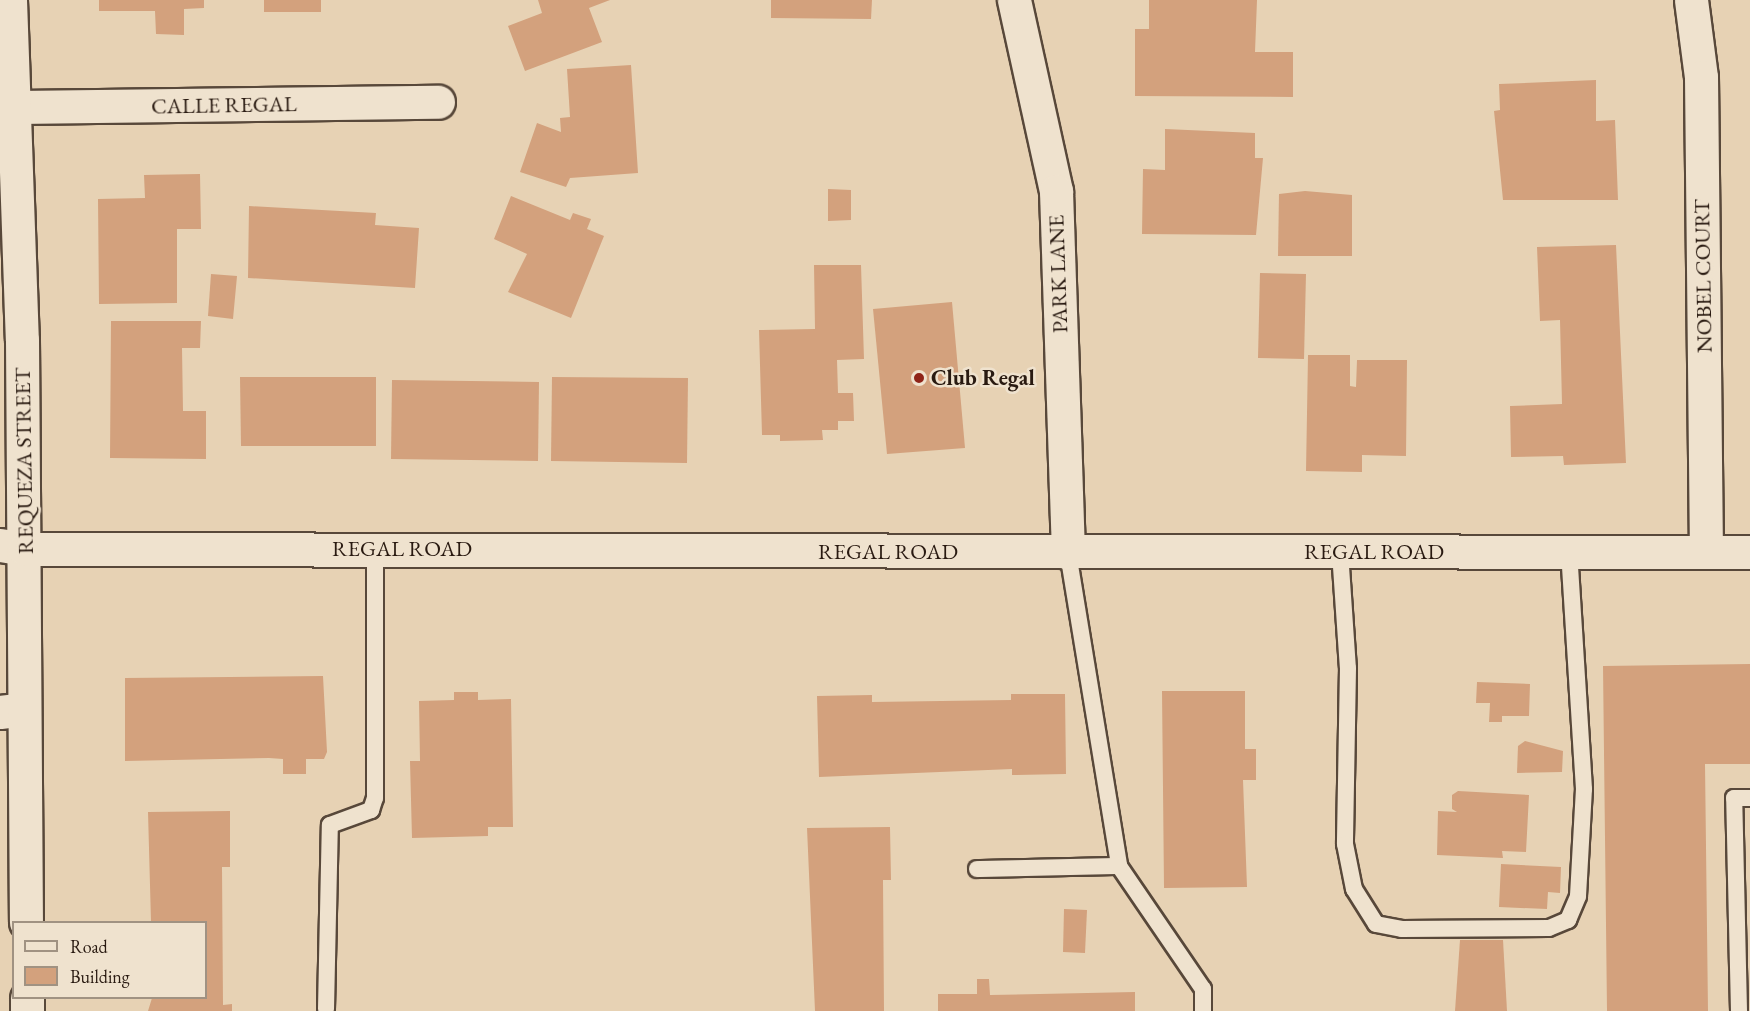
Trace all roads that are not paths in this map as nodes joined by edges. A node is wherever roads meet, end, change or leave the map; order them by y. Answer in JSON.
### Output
{"nodes":[{"id":1,"x":10,"y":0,"type":"edge"},
{"id":2,"x":1014,"y":0,"type":"edge"},
{"id":3,"x":1691,"y":0,"type":"edge"},
{"id":4,"x":438,"y":102,"type":"dead end"},
{"id":5,"x":11,"y":107,"type":"junction"},
{"id":6,"x":13,"y":547,"type":"edge"},
{"id":7,"x":375,"y":549,"type":"junction"},
{"id":8,"x":1340,"y":552,"type":"junction"},
{"id":9,"x":1569,"y":552,"type":"junction"},
{"id":10,"x":1706,"y":552,"type":"junction"},
{"id":11,"x":1750,"y":552,"type":"edge"},
{"id":12,"x":1068,"y":553,"type":"junction"},
{"id":13,"x":12,"y":710,"type":"edge"},
{"id":14,"x":1750,"y":798,"type":"edge"},
{"id":15,"x":1119,"y":866,"type":"junction"},
{"id":16,"x":977,"y":869,"type":"dead end"},
{"id":17,"x":26,"y":921,"type":"edge"},
{"id":18,"x":326,"y":1009,"type":"dead end"},
{"id":19,"x":1203,"y":1011,"type":"edge"},
{"id":20,"x":1739,"y":1011,"type":"edge"}],
"edges":[{"from":1,"to":5,"type":"street","name":"REQUEZA STREET"},
{"from":2,"to":12,"type":"street","name":"PARK LANE"},
{"from":3,"to":10,"type":"street","name":"NOBEL COURT"},
{"from":4,"to":5,"type":"street","name":"CALLE REGAL"},
{"from":5,"to":6,"type":"street","name":"REQUEZA STREET"},
{"from":6,"to":7,"type":"street","name":"REGAL ROAD"},
{"from":6,"to":13,"type":"street","name":"REQUEZA STREET"},
{"from":7,"to":12,"type":"street","name":"REGAL ROAD"},
{"from":7,"to":18,"type":"lane"},
{"from":8,"to":9,"type":"street","name":"REGAL ROAD"},
{"from":8,"to":9,"type":"lane"},
{"from":8,"to":12,"type":"street","name":"REGAL ROAD"},
{"from":9,"to":10,"type":"street","name":"REGAL ROAD"},
{"from":10,"to":11,"type":"street","name":"REGAL ROAD"},
{"from":12,"to":15,"type":"lane"},
{"from":13,"to":17,"type":"street","name":"REQUEZA STREET"},
{"from":14,"to":20,"type":"lane"},
{"from":15,"to":16,"type":"lane"},
{"from":15,"to":19,"type":"lane"}]}
